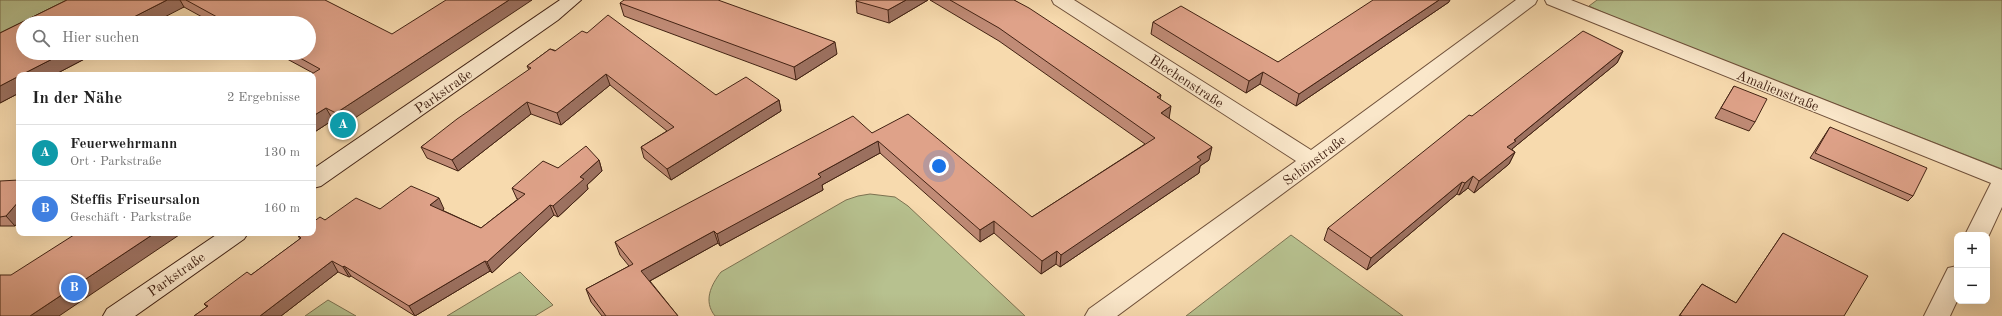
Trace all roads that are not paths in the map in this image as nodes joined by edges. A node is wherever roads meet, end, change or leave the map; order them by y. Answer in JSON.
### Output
{"nodes":[{"id":1,"x":572,"y":0,"type":"edge"},
{"id":2,"x":1061,"y":0,"type":"edge"},
{"id":3,"x":1528,"y":0,"type":"edge"},
{"id":4,"x":1554,"y":0,"type":"edge"},
{"id":5,"x":1312,"y":161,"type":"junction"},
{"id":6,"x":316,"y":178,"type":"edge"},
{"id":7,"x":2002,"y":179,"type":"edge"},
{"id":8,"x":2002,"y":184,"type":"edge"},
{"id":9,"x":1978,"y":232,"type":"edge"},
{"id":10,"x":232,"y":236,"type":"edge"},
{"id":11,"x":1954,"y":281,"type":"edge"},
{"id":12,"x":116,"y":316,"type":"edge"},
{"id":13,"x":1098,"y":316,"type":"edge"},
{"id":14,"x":1937,"y":316,"type":"edge"}],
"edges":[{"from":1,"to":6,"type":"street","name":"Parkstraße"},
{"from":2,"to":5,"type":"street","name":"Blechenstraße"},
{"from":3,"to":5,"type":"street","name":"Schönstraße"},
{"from":4,"to":7,"type":"street","name":"Amalienstraße"},
{"from":5,"to":13,"type":"street","name":"Schönstraße"},
{"from":8,"to":9,"type":"street"},
{"from":10,"to":12,"type":"street","name":"Parkstraße"},
{"from":11,"to":14,"type":"street"}]}
